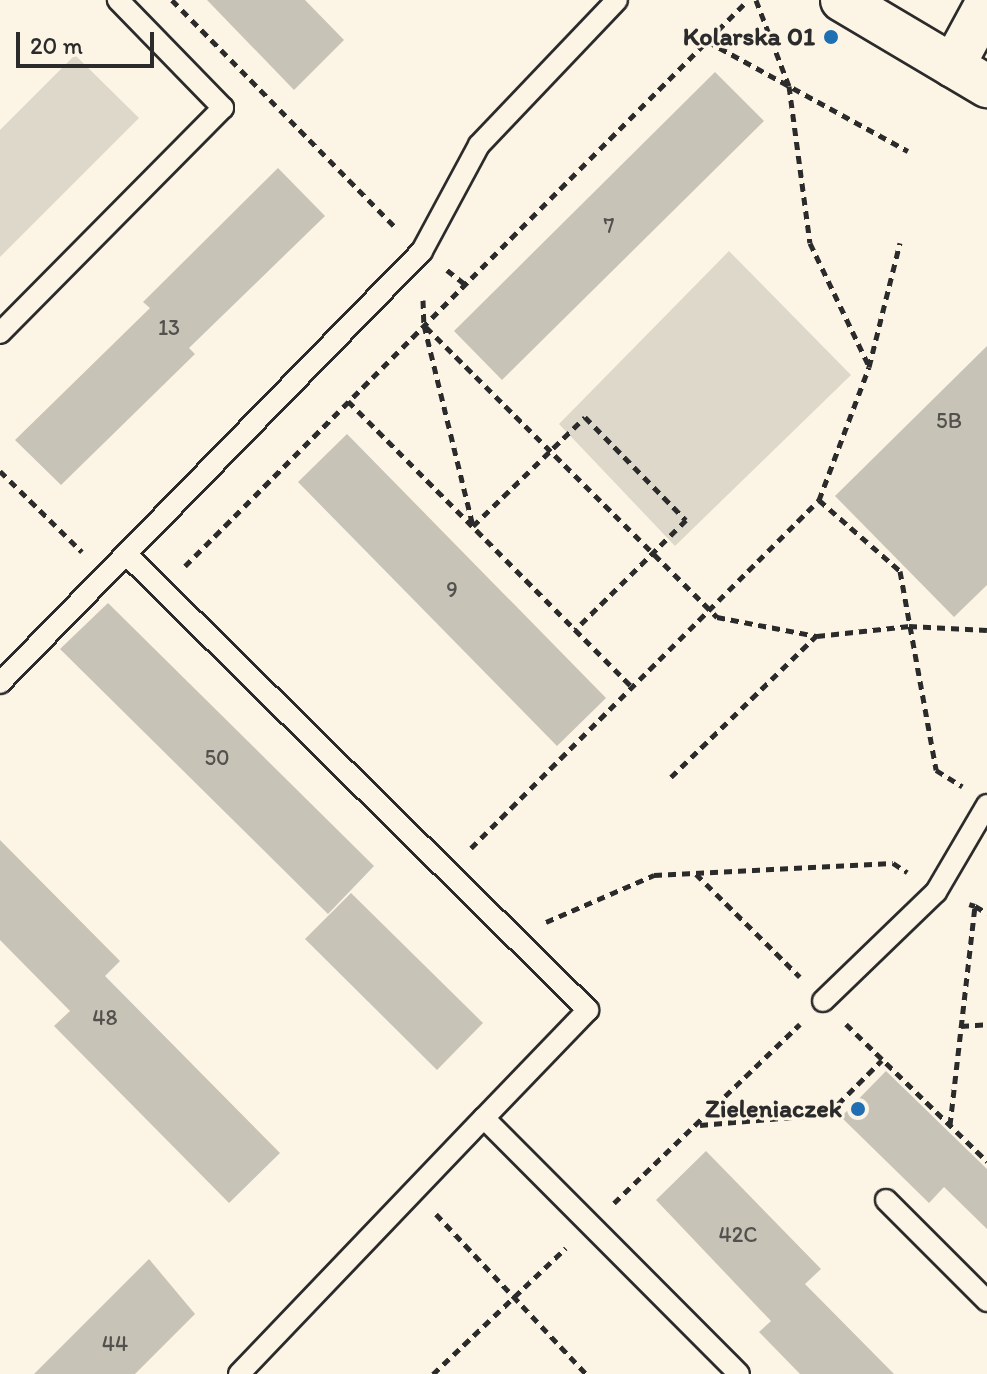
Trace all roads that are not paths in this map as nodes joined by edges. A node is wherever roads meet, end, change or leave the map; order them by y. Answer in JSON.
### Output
{"nodes":[{"id":1,"x":118,"y":0,"type":"edge"},
{"id":2,"x":617,"y":0,"type":"edge"},
{"id":3,"x":842,"y":0,"type":"edge"},
{"id":4,"x":987,"y":3,"type":"edge"},
{"id":5,"x":970,"y":76,"type":"edge"},
{"id":6,"x":0,"y":333,"type":"edge"},
{"id":7,"x":127,"y":555,"type":"junction"},
{"id":8,"x":0,"y":683,"type":"edge"},
{"id":9,"x":981,"y":799,"type":"edge"},
{"id":10,"x":823,"y":1001,"type":"road end"},
{"id":11,"x":484,"y":1118,"type":"junction"},
{"id":12,"x":886,"y":1200,"type":"dead end"},
{"id":13,"x":987,"y":1301,"type":"edge"},
{"id":14,"x":239,"y":1374,"type":"edge"},
{"id":15,"x":739,"y":1374,"type":"edge"}],
"edges":[{"from":1,"to":6,"type":"lane"},
{"from":2,"to":7,"type":"lane"},
{"from":3,"to":5,"type":"street"},
{"from":4,"to":5,"type":"street"},
{"from":7,"to":8,"type":"lane"},
{"from":7,"to":11,"type":"lane"},
{"from":9,"to":10,"type":"lane"},
{"from":11,"to":14,"type":"lane"},
{"from":11,"to":15,"type":"lane"},
{"from":12,"to":13,"type":"lane"}]}
